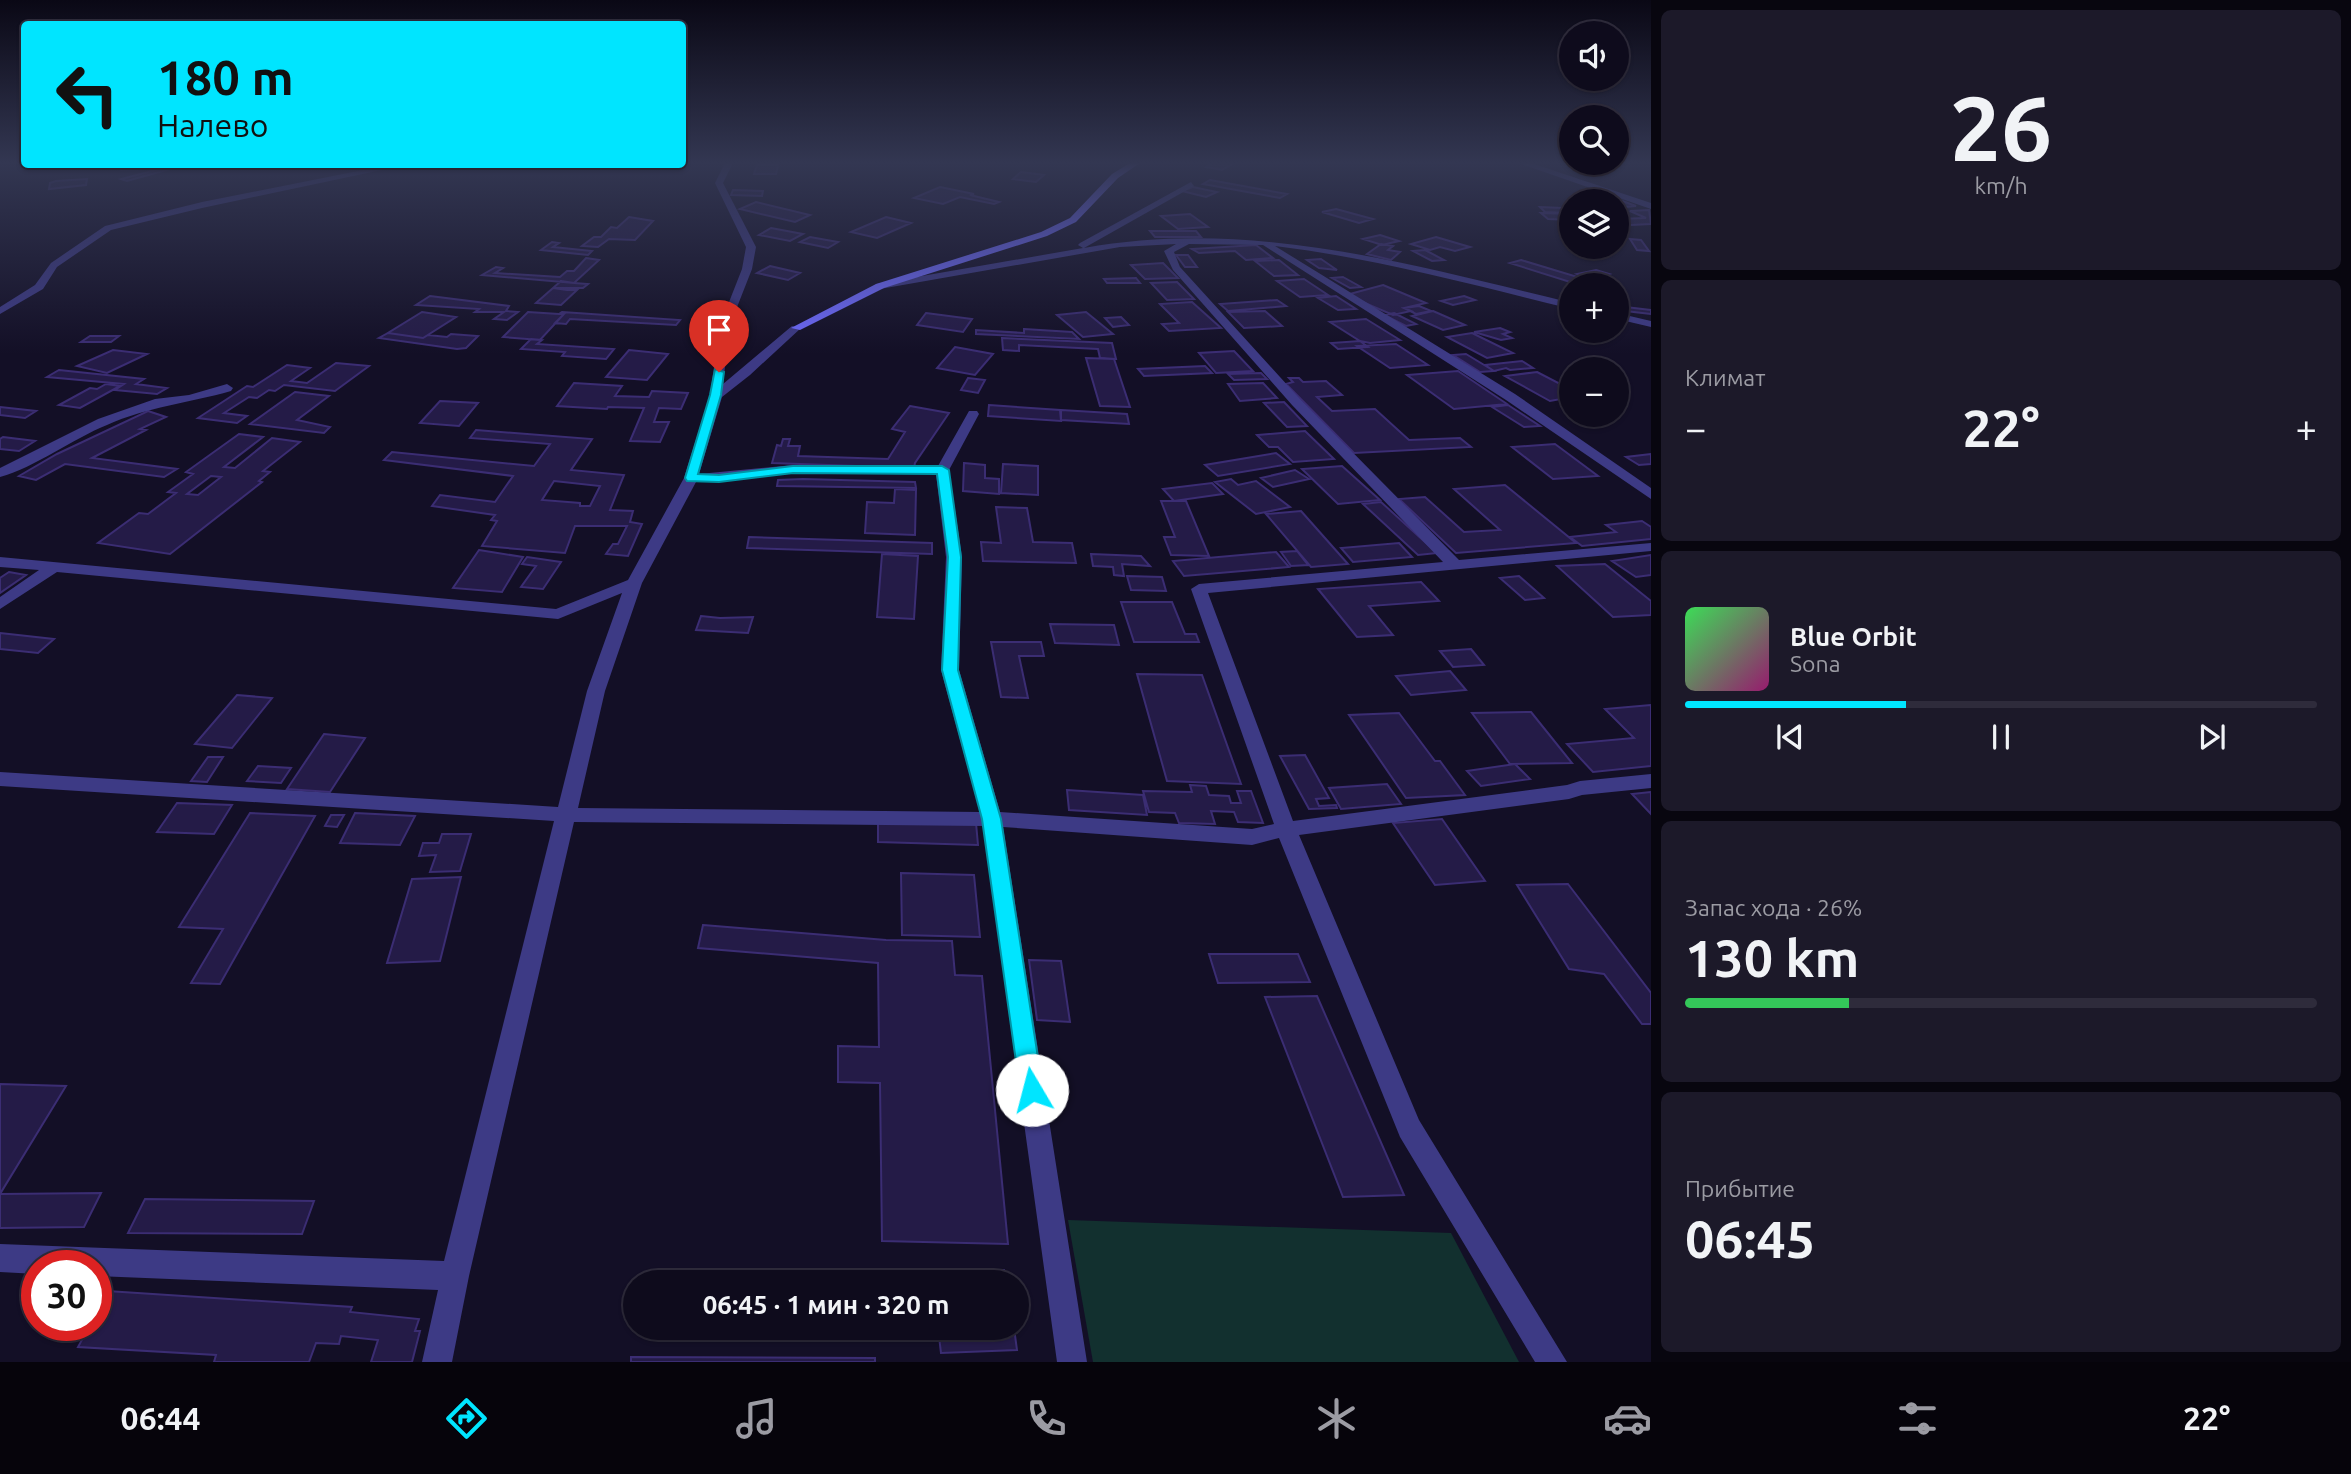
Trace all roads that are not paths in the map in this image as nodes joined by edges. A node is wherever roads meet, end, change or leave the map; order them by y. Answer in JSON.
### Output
{"nodes":[{"id":1,"x":113,"y":227,"type":"edge"},
{"id":2,"x":741,"y":227,"type":"edge"},
{"id":3,"x":1059,"y":227,"type":"edge"},
{"id":4,"x":1116,"y":227,"type":"edge"},
{"id":5,"x":1186,"y":242,"type":"junction"},
{"id":6,"x":1263,"y":242,"type":"junction"},
{"id":7,"x":1074,"y":250,"type":"junction"},
{"id":8,"x":880,"y":286,"type":"junction"},
{"id":9,"x":1559,"y":303,"type":"edge"},
{"id":10,"x":0,"y":311,"type":"edge"},
{"id":11,"x":1629,"y":319,"type":"edge"},
{"id":12,"x":1651,"y":324,"type":"edge"},
{"id":13,"x":796,"y":328,"type":"joint"},
{"id":14,"x":227,"y":388,"type":"dead end"},
{"id":15,"x":716,"y":395,"type":"junction"},
{"id":16,"x":973,"y":414,"type":"dead end"},
{"id":17,"x":942,"y":470,"type":"junction"},
{"id":18,"x":0,"y":473,"type":"edge"},
{"id":19,"x":691,"y":478,"type":"junction"},
{"id":20,"x":1651,"y":495,"type":"edge"},
{"id":21,"x":1651,"y":547,"type":"edge"},
{"id":22,"x":0,"y":562,"type":"edge"},
{"id":23,"x":54,"y":566,"type":"junction"},
{"id":24,"x":1456,"y":566,"type":"junction"},
{"id":25,"x":634,"y":583,"type":"junction"},
{"id":26,"x":0,"y":604,"type":"edge"},
{"id":27,"x":0,"y":779,"type":"edge"},
{"id":28,"x":1651,"y":781,"type":"edge"},
{"id":29,"x":566,"y":816,"type":"junction"},
{"id":30,"x":992,"y":819,"type":"junction"},
{"id":31,"x":1286,"y":829,"type":"junction"},
{"id":32,"x":0,"y":1258,"type":"edge"},
{"id":33,"x":455,"y":1276,"type":"junction"},
{"id":34,"x":437,"y":1362,"type":"edge"},
{"id":35,"x":1073,"y":1362,"type":"edge"},
{"id":36,"x":1552,"y":1362,"type":"edge"}],
"edges":[{"from":1,"to":10,"type":"street"},
{"from":2,"to":15,"type":"street"},
{"from":3,"to":8,"type":"street"},
{"from":4,"to":7,"type":"street"},
{"from":5,"to":6,"type":"street"},
{"from":5,"to":7,"type":"street"},
{"from":5,"to":24,"type":"street"},
{"from":6,"to":9,"type":"street"},
{"from":6,"to":20,"type":"street"},
{"from":7,"to":8,"type":"street"},
{"from":8,"to":13,"type":"street"},
{"from":11,"to":12,"type":"street"},
{"from":13,"to":15,"type":"street"},
{"from":14,"to":18,"type":"street"},
{"from":15,"to":19,"type":"street"},
{"from":16,"to":17,"type":"street"},
{"from":17,"to":19,"type":"street"},
{"from":17,"to":30,"type":"street"},
{"from":19,"to":25,"type":"street"},
{"from":21,"to":24,"type":"street"},
{"from":22,"to":23,"type":"street"},
{"from":23,"to":25,"type":"street"},
{"from":23,"to":26,"type":"street"},
{"from":24,"to":31,"type":"street"},
{"from":25,"to":29,"type":"street"},
{"from":27,"to":29,"type":"street"},
{"from":28,"to":31,"type":"street"},
{"from":29,"to":30,"type":"street"},
{"from":29,"to":33,"type":"street"},
{"from":30,"to":31,"type":"street"},
{"from":30,"to":35,"type":"street"},
{"from":31,"to":36,"type":"street"},
{"from":32,"to":33,"type":"street"},
{"from":33,"to":34,"type":"street"}]}
